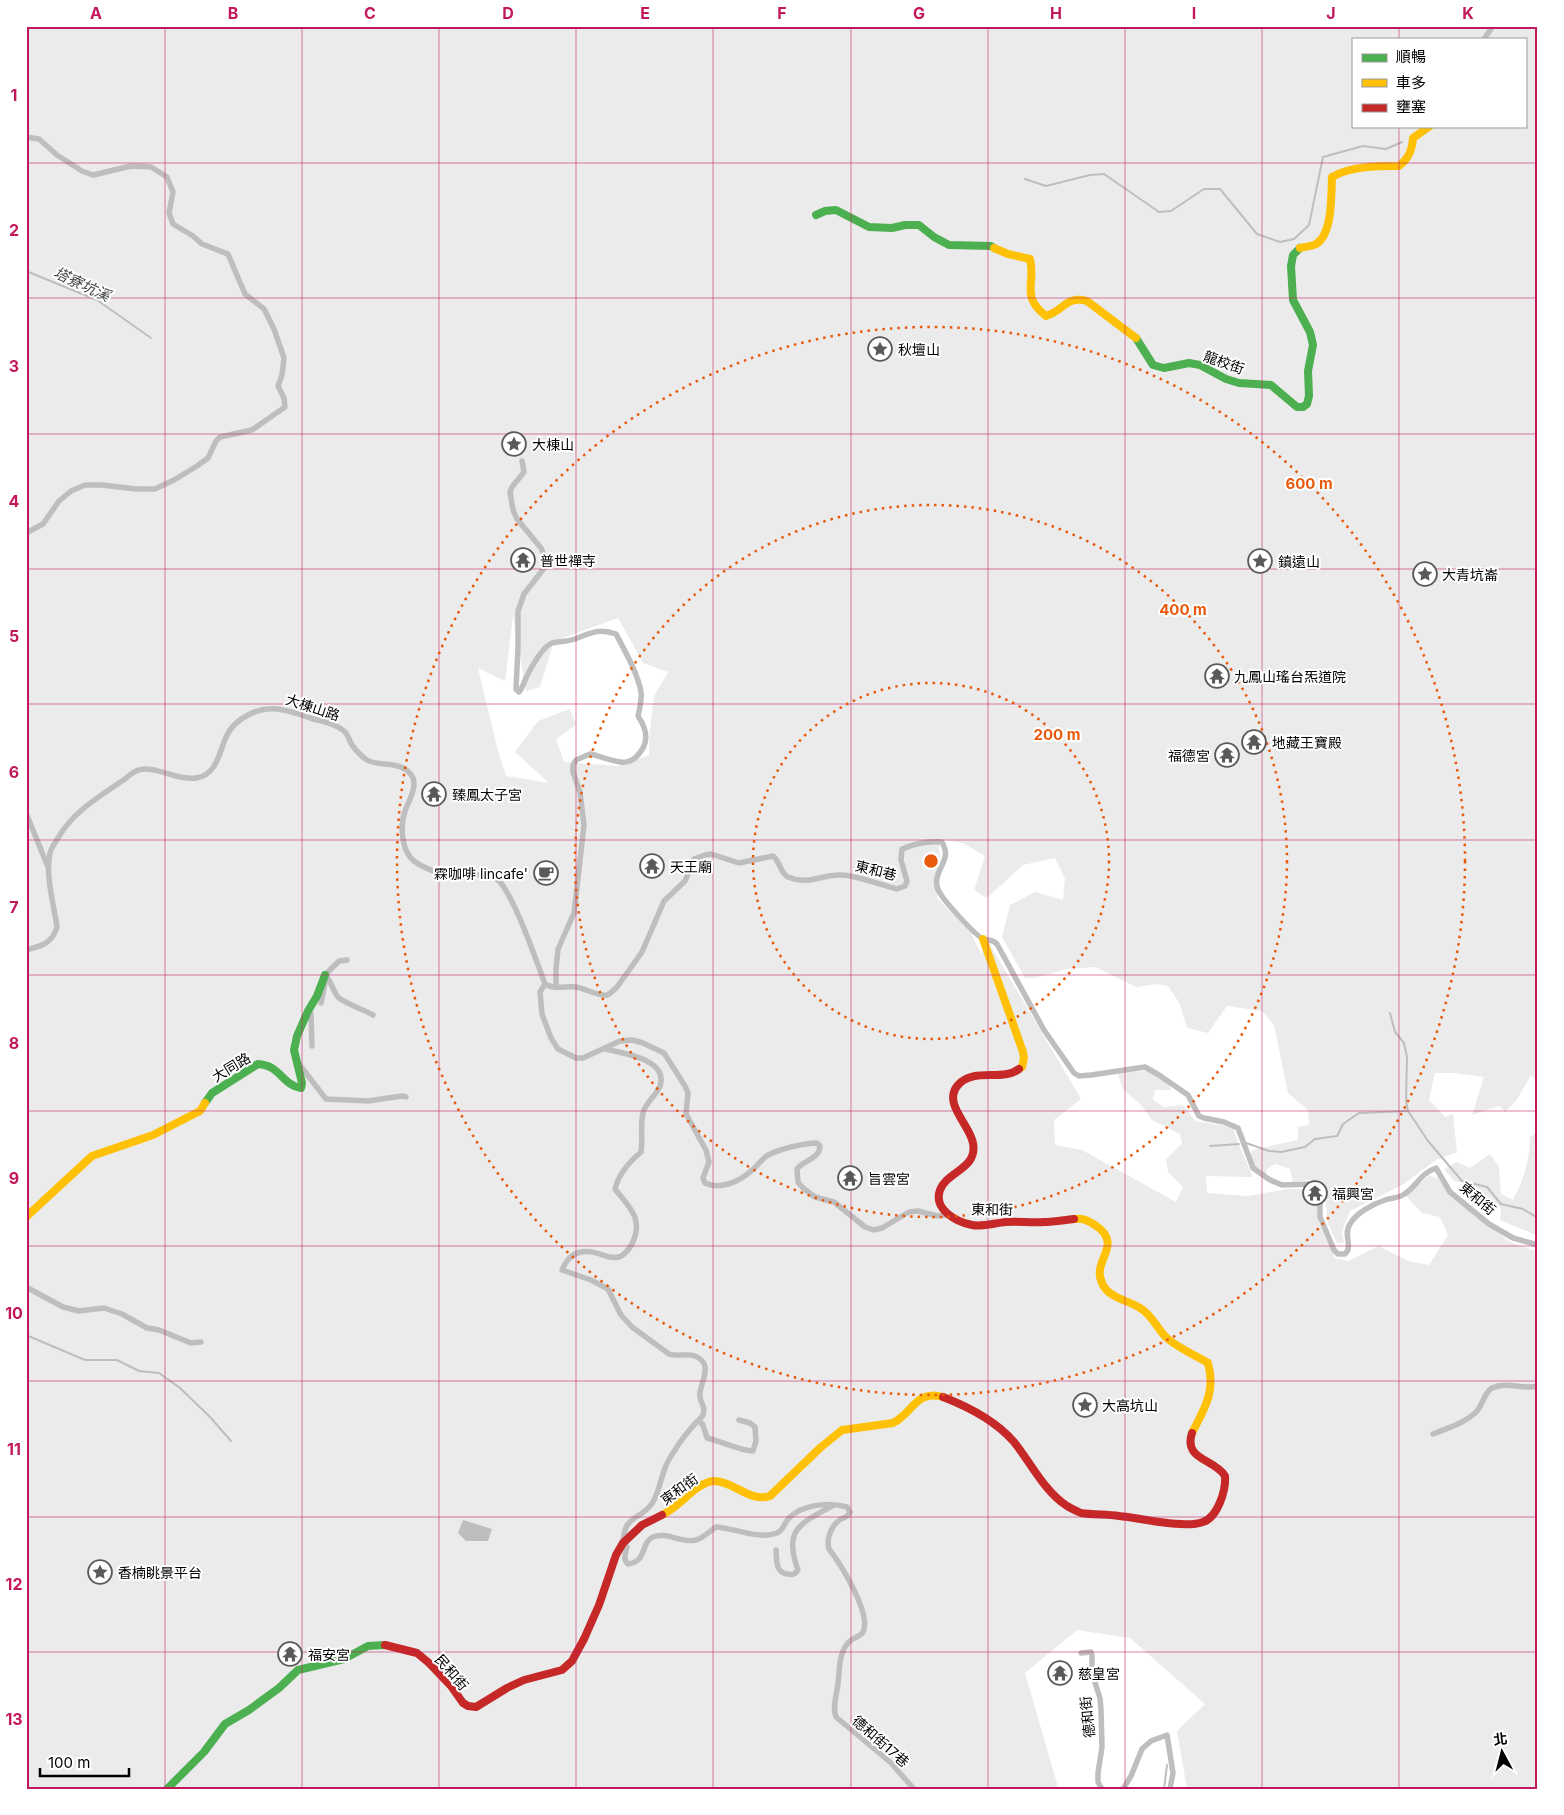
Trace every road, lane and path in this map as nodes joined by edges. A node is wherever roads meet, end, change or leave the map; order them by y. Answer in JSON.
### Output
{"nodes":[{"id":1,"x":1493,"y":26,"type":"edge"},
{"id":2,"x":1485,"y":38,"type":"edge"},
{"id":3,"x":1427,"y":128,"type":"edge"},
{"id":4,"x":26,"y":137,"type":"edge"},
{"id":5,"x":816,"y":215,"type":"dead end"},
{"id":6,"x":522,"y":461,"type":"dead end"},
{"id":7,"x":26,"y":533,"type":"edge"},
{"id":8,"x":26,"y":813,"type":"edge"},
{"id":9,"x":49,"y":871,"type":"junction"},
{"id":10,"x":983,"y":939,"type":"junction"},
{"id":11,"x":26,"y":950,"type":"edge"},
{"id":12,"x":347,"y":960,"type":"dead end"},
{"id":13,"x":324,"y":975,"type":"junction"},
{"id":14,"x":544,"y":984,"type":"junction"},
{"id":15,"x":556,"y":987,"type":"junction"},
{"id":16,"x":321,"y":1002,"type":"dead end"},
{"id":17,"x":308,"y":1011,"type":"junction"},
{"id":18,"x":373,"y":1015,"type":"dead end"},
{"id":19,"x":312,"y":1046,"type":"dead end"},
{"id":20,"x":605,"y":1049,"type":"junction"},
{"id":21,"x":296,"y":1058,"type":"junction"},
{"id":22,"x":406,"y":1097,"type":"dead end"},
{"id":23,"x":948,"y":1214,"type":"junction"},
{"id":24,"x":26,"y":1217,"type":"edge"},
{"id":25,"x":1538,"y":1244,"type":"edge"},
{"id":26,"x":26,"y":1286,"type":"edge"},
{"id":27,"x":201,"y":1342,"type":"dead end"},
{"id":28,"x":1538,"y":1386,"type":"edge"},
{"id":29,"x":739,"y":1420,"type":"dead end"},
{"id":30,"x":698,"y":1421,"type":"junction"},
{"id":31,"x":1433,"y":1434,"type":"dead end"},
{"id":32,"x":834,"y":1505,"type":"junction"},
{"id":33,"x":623,"y":1543,"type":"junction"},
{"id":34,"x":776,"y":1550,"type":"dead end"},
{"id":35,"x":1081,"y":1653,"type":"dead end"},
{"id":36,"x":167,"y":1789,"type":"edge"},
{"id":37,"x":914,"y":1789,"type":"edge"},
{"id":38,"x":1102,"y":1789,"type":"edge"},
{"id":39,"x":1123,"y":1789,"type":"edge"},
{"id":40,"x":1170,"y":1789,"type":"edge"}],
"edges":[{"from":1,"to":2,"type":"street"},
{"from":3,"to":5,"type":"street","name":"龍校街"},
{"from":4,"to":7,"type":"street"},
{"from":6,"to":15,"type":"street"},
{"from":8,"to":9,"type":"street"},
{"from":9,"to":11,"type":"street","name":"大棟山路"},
{"from":9,"to":14,"type":"street","name":"大棟山路"},
{"from":10,"to":15,"type":"street","name":"東和巷"},
{"from":10,"to":23,"type":"street"},
{"from":10,"to":25,"type":"street","name":"東和街"},
{"from":12,"to":13,"type":"street"},
{"from":13,"to":16,"type":"street"},
{"from":13,"to":17,"type":"street","name":"大同路"},
{"from":13,"to":18,"type":"street"},
{"from":14,"to":15,"type":"street"},
{"from":14,"to":20,"type":"street"},
{"from":17,"to":19,"type":"street"},
{"from":17,"to":21,"type":"street","name":"大同路"},
{"from":20,"to":23,"type":"street"},
{"from":20,"to":30,"type":"street"},
{"from":21,"to":22,"type":"street"},
{"from":21,"to":24,"type":"street","name":"大同路"},
{"from":23,"to":33,"type":"street","name":"東和街"},
{"from":26,"to":27,"type":"street"},
{"from":28,"to":31,"type":"street"},
{"from":29,"to":30,"type":"street"},
{"from":30,"to":33,"type":"street"},
{"from":32,"to":33,"type":"street"},
{"from":32,"to":34,"type":"street"},
{"from":32,"to":37,"type":"street","name":"德和街17巷"},
{"from":33,"to":36,"type":"street","name":"民和街"},
{"from":35,"to":38,"type":"street","name":"德和街"},
{"from":39,"to":40,"type":"street"}]}
